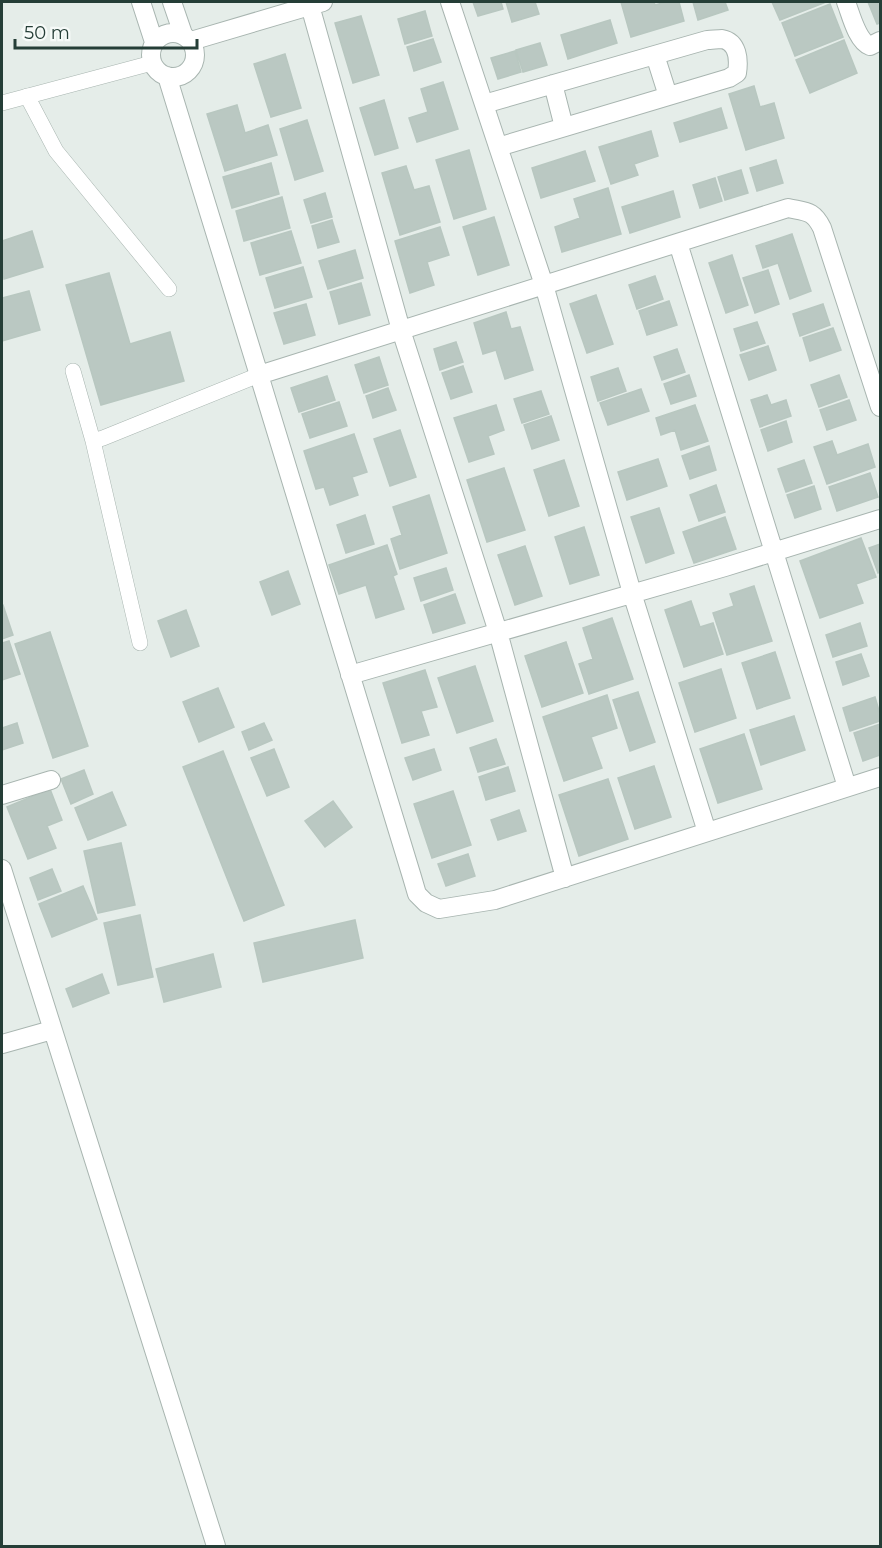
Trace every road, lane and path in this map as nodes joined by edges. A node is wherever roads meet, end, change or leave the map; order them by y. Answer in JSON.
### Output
{"nodes":[{"id":1,"x":141,"y":2,"type":"edge"},
{"id":2,"x":172,"y":2,"type":"edge"},
{"id":3,"x":450,"y":2,"type":"edge"},
{"id":4,"x":846,"y":2,"type":"edge"},
{"id":5,"x":314,"y":3,"type":"edge"},
{"id":6,"x":187,"y":38,"type":"junction"},
{"id":7,"x":880,"y":41,"type":"edge"},
{"id":8,"x":154,"y":42,"type":"junction"},
{"id":9,"x":655,"y":55,"type":"junction"},
{"id":10,"x":152,"y":63,"type":"junction"},
{"id":11,"x":167,"y":76,"type":"junction"},
{"id":12,"x":553,"y":84,"type":"junction"},
{"id":13,"x":27,"y":96,"type":"junction"},
{"id":14,"x":668,"y":96,"type":"junction"},
{"id":15,"x":2,"y":103,"type":"edge"},
{"id":16,"x":484,"y":104,"type":"junction"},
{"id":17,"x":564,"y":127,"type":"junction"},
{"id":18,"x":498,"y":147,"type":"junction"},
{"id":19,"x":678,"y":243,"type":"junction"},
{"id":20,"x":544,"y":285,"type":"junction"},
{"id":21,"x":169,"y":290,"type":"dead end"},
{"id":22,"x":401,"y":330,"type":"junction"},
{"id":23,"x":73,"y":371,"type":"dead end"},
{"id":24,"x":259,"y":375,"type":"junction"},
{"id":25,"x":880,"y":407,"type":"edge"},
{"id":26,"x":93,"y":441,"type":"junction"},
{"id":27,"x":880,"y":519,"type":"edge"},
{"id":28,"x":774,"y":552,"type":"junction"},
{"id":29,"x":632,"y":593,"type":"junction"},
{"id":30,"x":498,"y":632,"type":"junction"},
{"id":31,"x":140,"y":643,"type":"dead end"},
{"id":32,"x":350,"y":675,"type":"junction"},
{"id":33,"x":880,"y":777,"type":"edge"},
{"id":34,"x":51,"y":780,"type":"dead end"},
{"id":35,"x":847,"y":787,"type":"junction"},
{"id":36,"x":2,"y":795,"type":"edge"},
{"id":37,"x":707,"y":832,"type":"junction"},
{"id":38,"x":2,"y":869,"type":"edge"},
{"id":39,"x":565,"y":878,"type":"junction"},
{"id":40,"x":52,"y":1030,"type":"junction"},
{"id":41,"x":2,"y":1044,"type":"edge"},
{"id":42,"x":216,"y":1546,"type":"edge"}],
"edges":[{"from":1,"to":8,"type":"street"},
{"from":2,"to":6,"type":"street"},
{"from":3,"to":16,"type":"street"},
{"from":4,"to":7,"type":"street"},
{"from":5,"to":6,"type":"street"},
{"from":5,"to":22,"type":"street"},
{"from":6,"to":8,"type":"street"},
{"from":6,"to":11,"type":"street"},
{"from":8,"to":10,"type":"street"},
{"from":9,"to":12,"type":"street"},
{"from":9,"to":14,"type":"street"},
{"from":9,"to":14,"type":"street"},
{"from":10,"to":11,"type":"street"},
{"from":10,"to":13,"type":"lane"},
{"from":11,"to":24,"type":"street"},
{"from":12,"to":16,"type":"street"},
{"from":12,"to":17,"type":"street"},
{"from":13,"to":15,"type":"lane"},
{"from":13,"to":21,"type":"lane"},
{"from":14,"to":17,"type":"street"},
{"from":16,"to":18,"type":"street"},
{"from":17,"to":18,"type":"street"},
{"from":18,"to":20,"type":"street"},
{"from":19,"to":20,"type":"street"},
{"from":19,"to":25,"type":"street"},
{"from":19,"to":28,"type":"street"},
{"from":20,"to":22,"type":"street"},
{"from":20,"to":29,"type":"street"},
{"from":22,"to":24,"type":"street"},
{"from":22,"to":30,"type":"street"},
{"from":23,"to":26,"type":"lane"},
{"from":24,"to":26,"type":"lane"},
{"from":24,"to":32,"type":"street"},
{"from":26,"to":31,"type":"lane"},
{"from":27,"to":28,"type":"street"},
{"from":28,"to":29,"type":"street"},
{"from":28,"to":35,"type":"street"},
{"from":29,"to":30,"type":"street"},
{"from":29,"to":37,"type":"street"},
{"from":30,"to":32,"type":"street"},
{"from":30,"to":39,"type":"street"},
{"from":32,"to":39,"type":"street"},
{"from":33,"to":35,"type":"street"},
{"from":34,"to":36,"type":"street"},
{"from":35,"to":37,"type":"street"},
{"from":37,"to":39,"type":"street"},
{"from":38,"to":40,"type":"street"},
{"from":40,"to":41,"type":"street"},
{"from":40,"to":42,"type":"street"}]}
